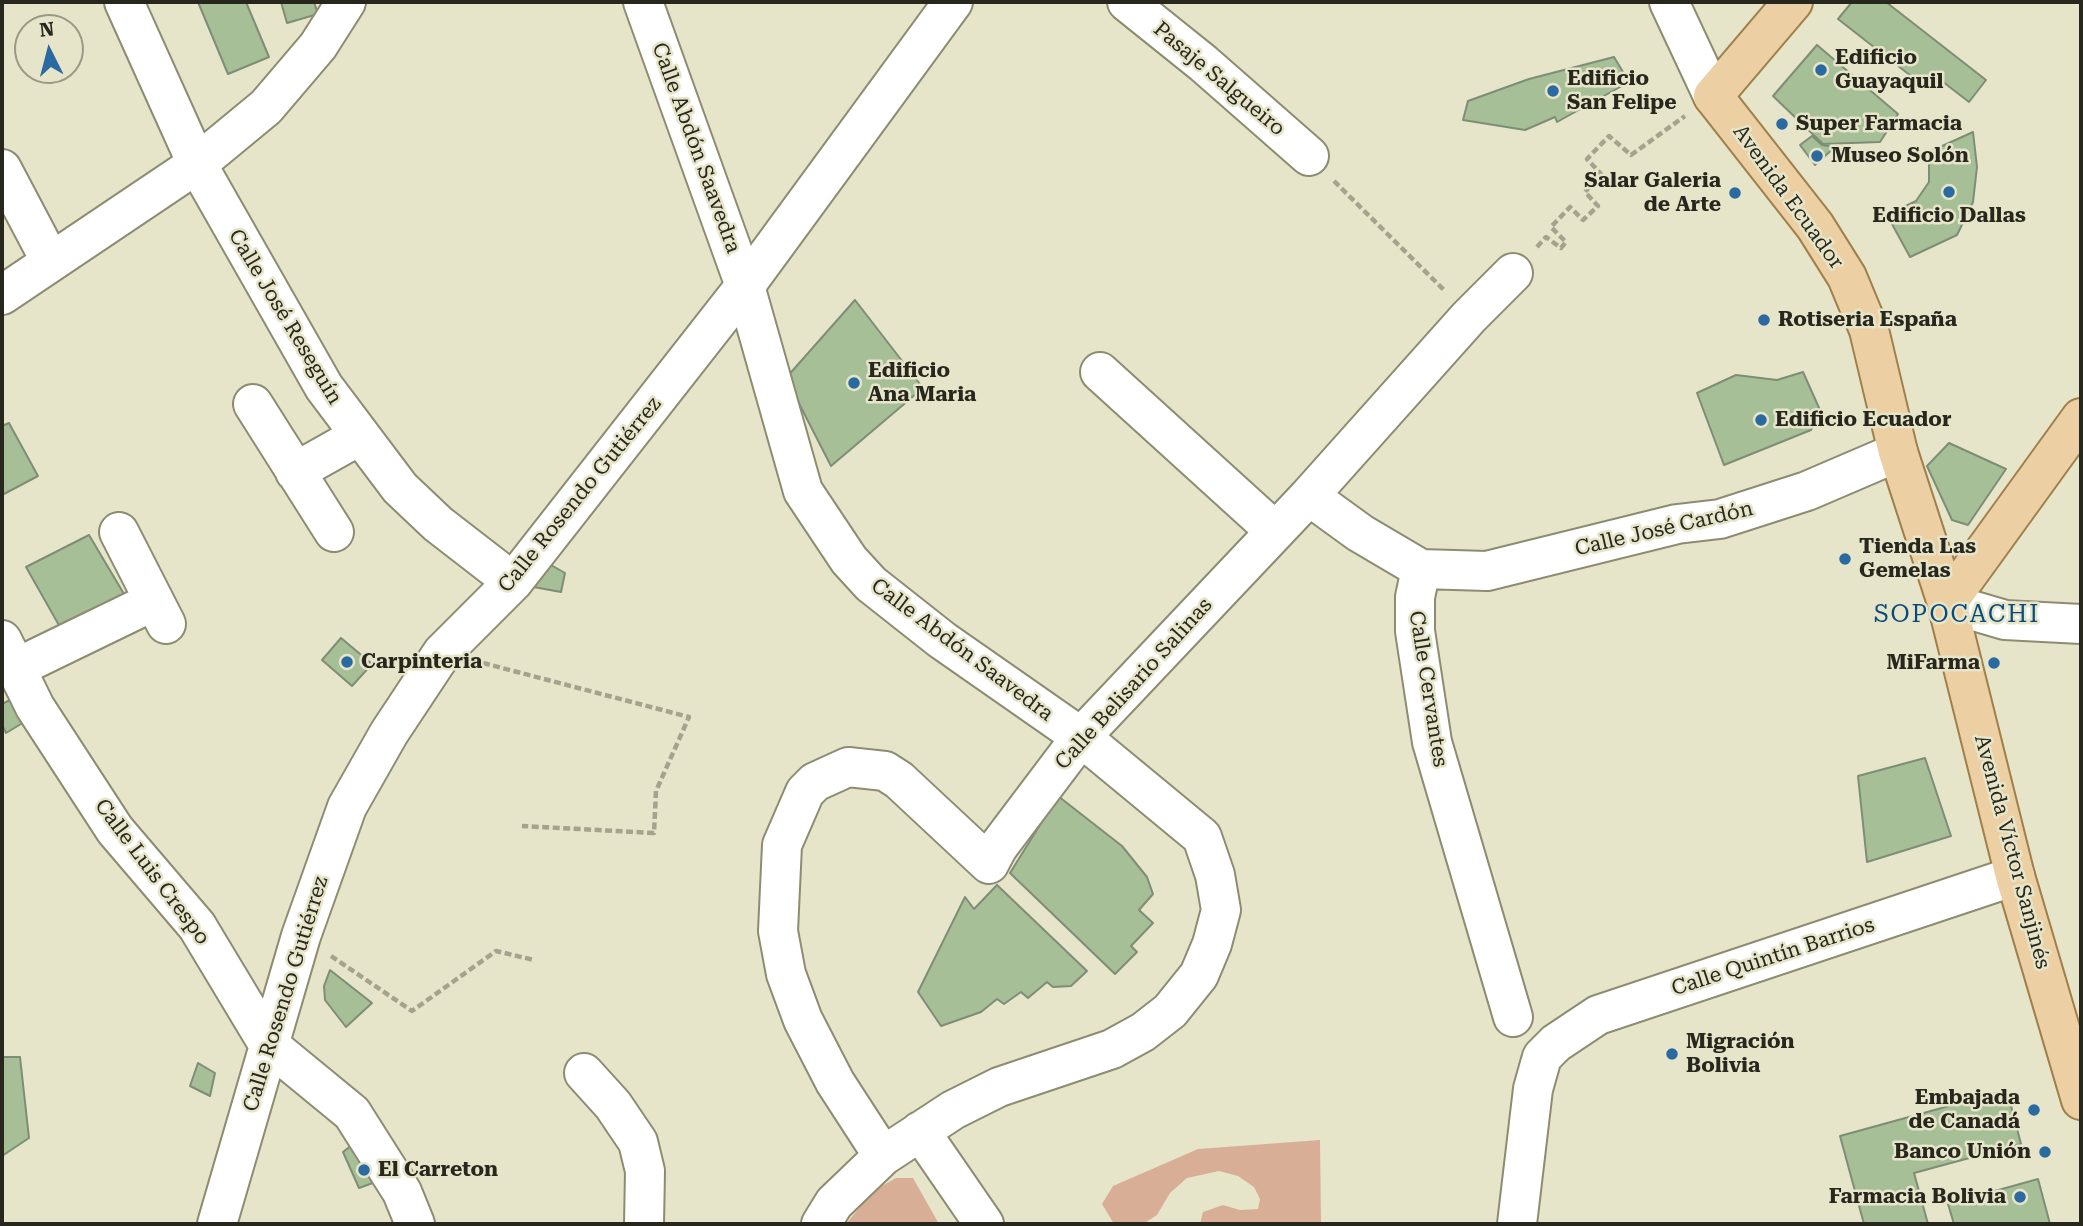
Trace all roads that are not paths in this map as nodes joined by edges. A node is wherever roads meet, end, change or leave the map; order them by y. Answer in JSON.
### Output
{"nodes":[{"id":1,"x":124,"y":2,"type":"edge"},
{"id":2,"x":346,"y":2,"type":"edge"},
{"id":3,"x":643,"y":2,"type":"edge"},
{"id":4,"x":953,"y":2,"type":"edge"},
{"id":5,"x":1127,"y":2,"type":"edge"},
{"id":6,"x":1669,"y":2,"type":"edge"},
{"id":7,"x":1793,"y":2,"type":"edge"},
{"id":8,"x":1713,"y":96,"type":"junction"},
{"id":9,"x":1309,"y":156,"type":"road end"},
{"id":10,"x":197,"y":164,"type":"junction"},
{"id":11,"x":2,"y":169,"type":"edge"},
{"id":12,"x":51,"y":262,"type":"junction"},
{"id":13,"x":1513,"y":273,"type":"road end"},
{"id":14,"x":745,"y":286,"type":"junction"},
{"id":15,"x":2,"y":295,"type":"edge"},
{"id":16,"x":1100,"y":372,"type":"dead end"},
{"id":17,"x":253,"y":404,"type":"dead end"},
{"id":18,"x":2081,"y":418,"type":"edge"},
{"id":19,"x":359,"y":436,"type":"junction"},
{"id":20,"x":1898,"y":452,"type":"junction"},
{"id":21,"x":295,"y":472,"type":"junction"},
{"id":22,"x":1309,"y":496,"type":"junction"},
{"id":23,"x":1275,"y":531,"type":"junction"},
{"id":24,"x":334,"y":532,"type":"dead end"},
{"id":25,"x":118,"y":533,"type":"dead end"},
{"id":26,"x":1421,"y":569,"type":"junction"},
{"id":27,"x":513,"y":582,"type":"junction"},
{"id":28,"x":1947,"y":603,"type":"junction"},
{"id":29,"x":2081,"y":624,"type":"edge"},
{"id":30,"x":9,"y":654,"type":"edge"},
{"id":31,"x":1081,"y":737,"type":"junction"},
{"id":32,"x":2015,"y":876,"type":"junction"},
{"id":33,"x":1513,"y":1017,"type":"dead end"},
{"id":34,"x":2072,"y":1034,"type":"edge"},
{"id":35,"x":268,"y":1044,"type":"junction"},
{"id":36,"x":584,"y":1073,"type":"dead end"},
{"id":37,"x":2081,"y":1100,"type":"edge"},
{"id":38,"x":920,"y":1131,"type":"junction"},
{"id":39,"x":883,"y":1156,"type":"junction"},
{"id":40,"x":217,"y":1224,"type":"edge"},
{"id":41,"x":415,"y":1224,"type":"edge"},
{"id":42,"x":644,"y":1224,"type":"edge"},
{"id":43,"x":821,"y":1224,"type":"edge"},
{"id":44,"x":984,"y":1224,"type":"edge"},
{"id":45,"x":1517,"y":1224,"type":"edge"}],
"edges":[{"from":1,"to":10,"type":"street","name":"Calle José Reseguín"},
{"from":2,"to":10,"type":"street"},
{"from":3,"to":14,"type":"street","name":"Calle Abdón Saavedra"},
{"from":4,"to":14,"type":"street","name":"Calle Rosendo Gutiérrez"},
{"from":5,"to":9,"type":"street","name":"Pasaje Salgueiro"},
{"from":6,"to":8,"type":"street","name":"Avenida Ecuador"},
{"from":7,"to":8,"type":"main road"},
{"from":8,"to":20,"type":"main road","name":"Avenida Ecuador"},
{"from":10,"to":12,"type":"street"},
{"from":10,"to":19,"type":"street","name":"Calle José Reseguín"},
{"from":11,"to":12,"type":"street"},
{"from":12,"to":15,"type":"street"},
{"from":13,"to":22,"type":"street","name":"Calle Belisario Salinas"},
{"from":14,"to":27,"type":"street","name":"Calle Rosendo Gutiérrez"},
{"from":14,"to":31,"type":"street","name":"Calle Abdón Saavedra"},
{"from":16,"to":23,"type":"street"},
{"from":17,"to":21,"type":"street"},
{"from":18,"to":28,"type":"main road"},
{"from":19,"to":21,"type":"street"},
{"from":19,"to":27,"type":"street","name":"Calle José Reseguín"},
{"from":20,"to":26,"type":"street","name":"Calle José Cardón"},
{"from":20,"to":28,"type":"main road","name":"Avenida Ecuador"},
{"from":21,"to":24,"type":"street"},
{"from":22,"to":23,"type":"street","name":"Calle Belisario Salinas"},
{"from":22,"to":26,"type":"street"},
{"from":23,"to":31,"type":"street","name":"Calle Belisario Salinas"},
{"from":25,"to":30,"type":"street"},
{"from":26,"to":33,"type":"street","name":"Calle Cervantes"},
{"from":27,"to":35,"type":"street","name":"Calle Rosendo Gutiérrez"},
{"from":28,"to":29,"type":"street"},
{"from":28,"to":32,"type":"main road","name":"Avenida Víctor Sanjinés"},
{"from":30,"to":35,"type":"street","name":"Calle Luis Crespo"},
{"from":31,"to":38,"type":"street","name":"Calle Abdón Saavedra"},
{"from":31,"to":39,"type":"street","name":"Calle Belisario Salinas"},
{"from":32,"to":34,"type":"main road","name":"Avenida Víctor Sanjinés"},
{"from":32,"to":45,"type":"street","name":"Calle Quintín Barrios"},
{"from":34,"to":37,"type":"main road","name":"Avenida Víctor Sanjinés"},
{"from":35,"to":40,"type":"street","name":"Calle Rosendo Gutiérrez"},
{"from":35,"to":41,"type":"street","name":"Calle Luis Crespo"},
{"from":36,"to":42,"type":"street"},
{"from":38,"to":39,"type":"street","name":"Calle Abdón Saavedra"},
{"from":38,"to":44,"type":"street"},
{"from":39,"to":43,"type":"street","name":"Calle Abdón Saavedra"}]}
